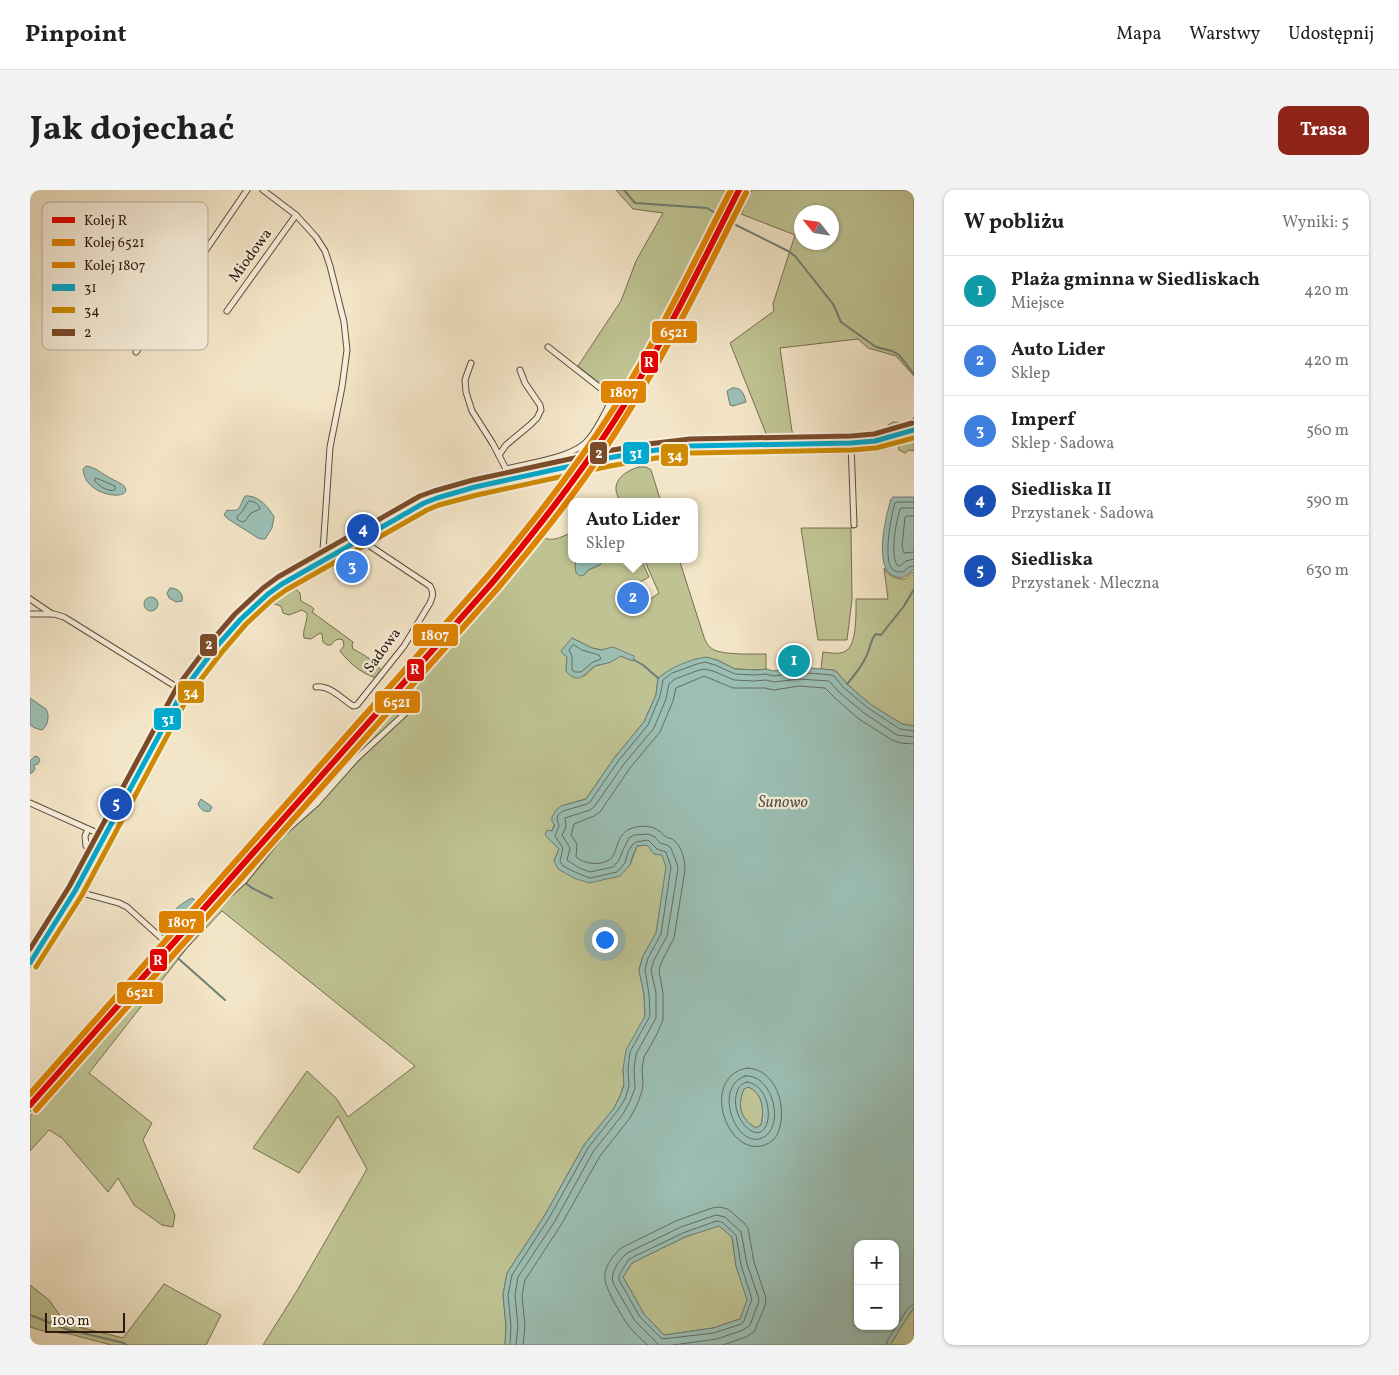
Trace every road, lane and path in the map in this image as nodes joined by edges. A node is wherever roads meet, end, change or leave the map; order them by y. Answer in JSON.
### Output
{"nodes":[{"id":1,"x":247,"y":190,"type":"edge"},
{"id":2,"x":263,"y":190,"type":"edge"},
{"id":3,"x":296,"y":215,"type":"junction"},
{"id":4,"x":208,"y":247,"type":"edge"},
{"id":5,"x":227,"y":311,"type":"dead end"},
{"id":6,"x":548,"y":347,"type":"dead end"},
{"id":7,"x":471,"y":363,"type":"dead end"},
{"id":8,"x":520,"y":370,"type":"dead end"},
{"id":9,"x":914,"y":430,"type":"edge"},
{"id":10,"x":851,"y":443,"type":"junction"},
{"id":11,"x":499,"y":456,"type":"junction"},
{"id":12,"x":506,"y":468,"type":"junction"},
{"id":13,"x":510,"y":480,"type":"junction"},
{"id":14,"x":854,"y":525,"type":"dead end"},
{"id":15,"x":364,"y":538,"type":"junction"},
{"id":16,"x":327,"y":559,"type":"junction"},
{"id":17,"x":30,"y":599,"type":"edge"},
{"id":18,"x":30,"y":614,"type":"edge"},
{"id":19,"x":52,"y":614,"type":"junction"},
{"id":20,"x":316,"y":687,"type":"dead end"},
{"id":21,"x":183,"y":691,"type":"junction"},
{"id":22,"x":414,"y":706,"type":"dead end"},
{"id":23,"x":30,"y":803,"type":"edge"},
{"id":24,"x":88,"y":829,"type":"junction"},
{"id":25,"x":104,"y":836,"type":"junction"},
{"id":26,"x":94,"y":854,"type":"junction"},
{"id":27,"x":75,"y":891,"type":"junction"},
{"id":28,"x":30,"y":963,"type":"edge"}],
"edges":[{"from":1,"to":4,"type":"street"},
{"from":2,"to":3,"type":"street"},
{"from":3,"to":5,"type":"street","name":"Miodowa"},
{"from":3,"to":16,"type":"street"},
{"from":6,"to":12,"type":"street"},
{"from":7,"to":11,"type":"street"},
{"from":8,"to":11,"type":"street"},
{"from":9,"to":10,"type":"main road"},
{"from":10,"to":13,"type":"main road"},
{"from":10,"to":14,"type":"street"},
{"from":11,"to":12,"type":"street"},
{"from":12,"to":13,"type":"street"},
{"from":13,"to":15,"type":"main road"},
{"from":15,"to":16,"type":"main road"},
{"from":15,"to":20,"type":"street","name":"Sadowa"},
{"from":16,"to":21,"type":"main road"},
{"from":17,"to":19,"type":"street"},
{"from":18,"to":19,"type":"street"},
{"from":19,"to":21,"type":"street"},
{"from":21,"to":25,"type":"main road"},
{"from":22,"to":27,"type":"street"},
{"from":23,"to":24,"type":"street"},
{"from":24,"to":25,"type":"street"},
{"from":24,"to":26,"type":"street"},
{"from":25,"to":26,"type":"main road"},
{"from":26,"to":27,"type":"main road"},
{"from":27,"to":28,"type":"main road"}]}
